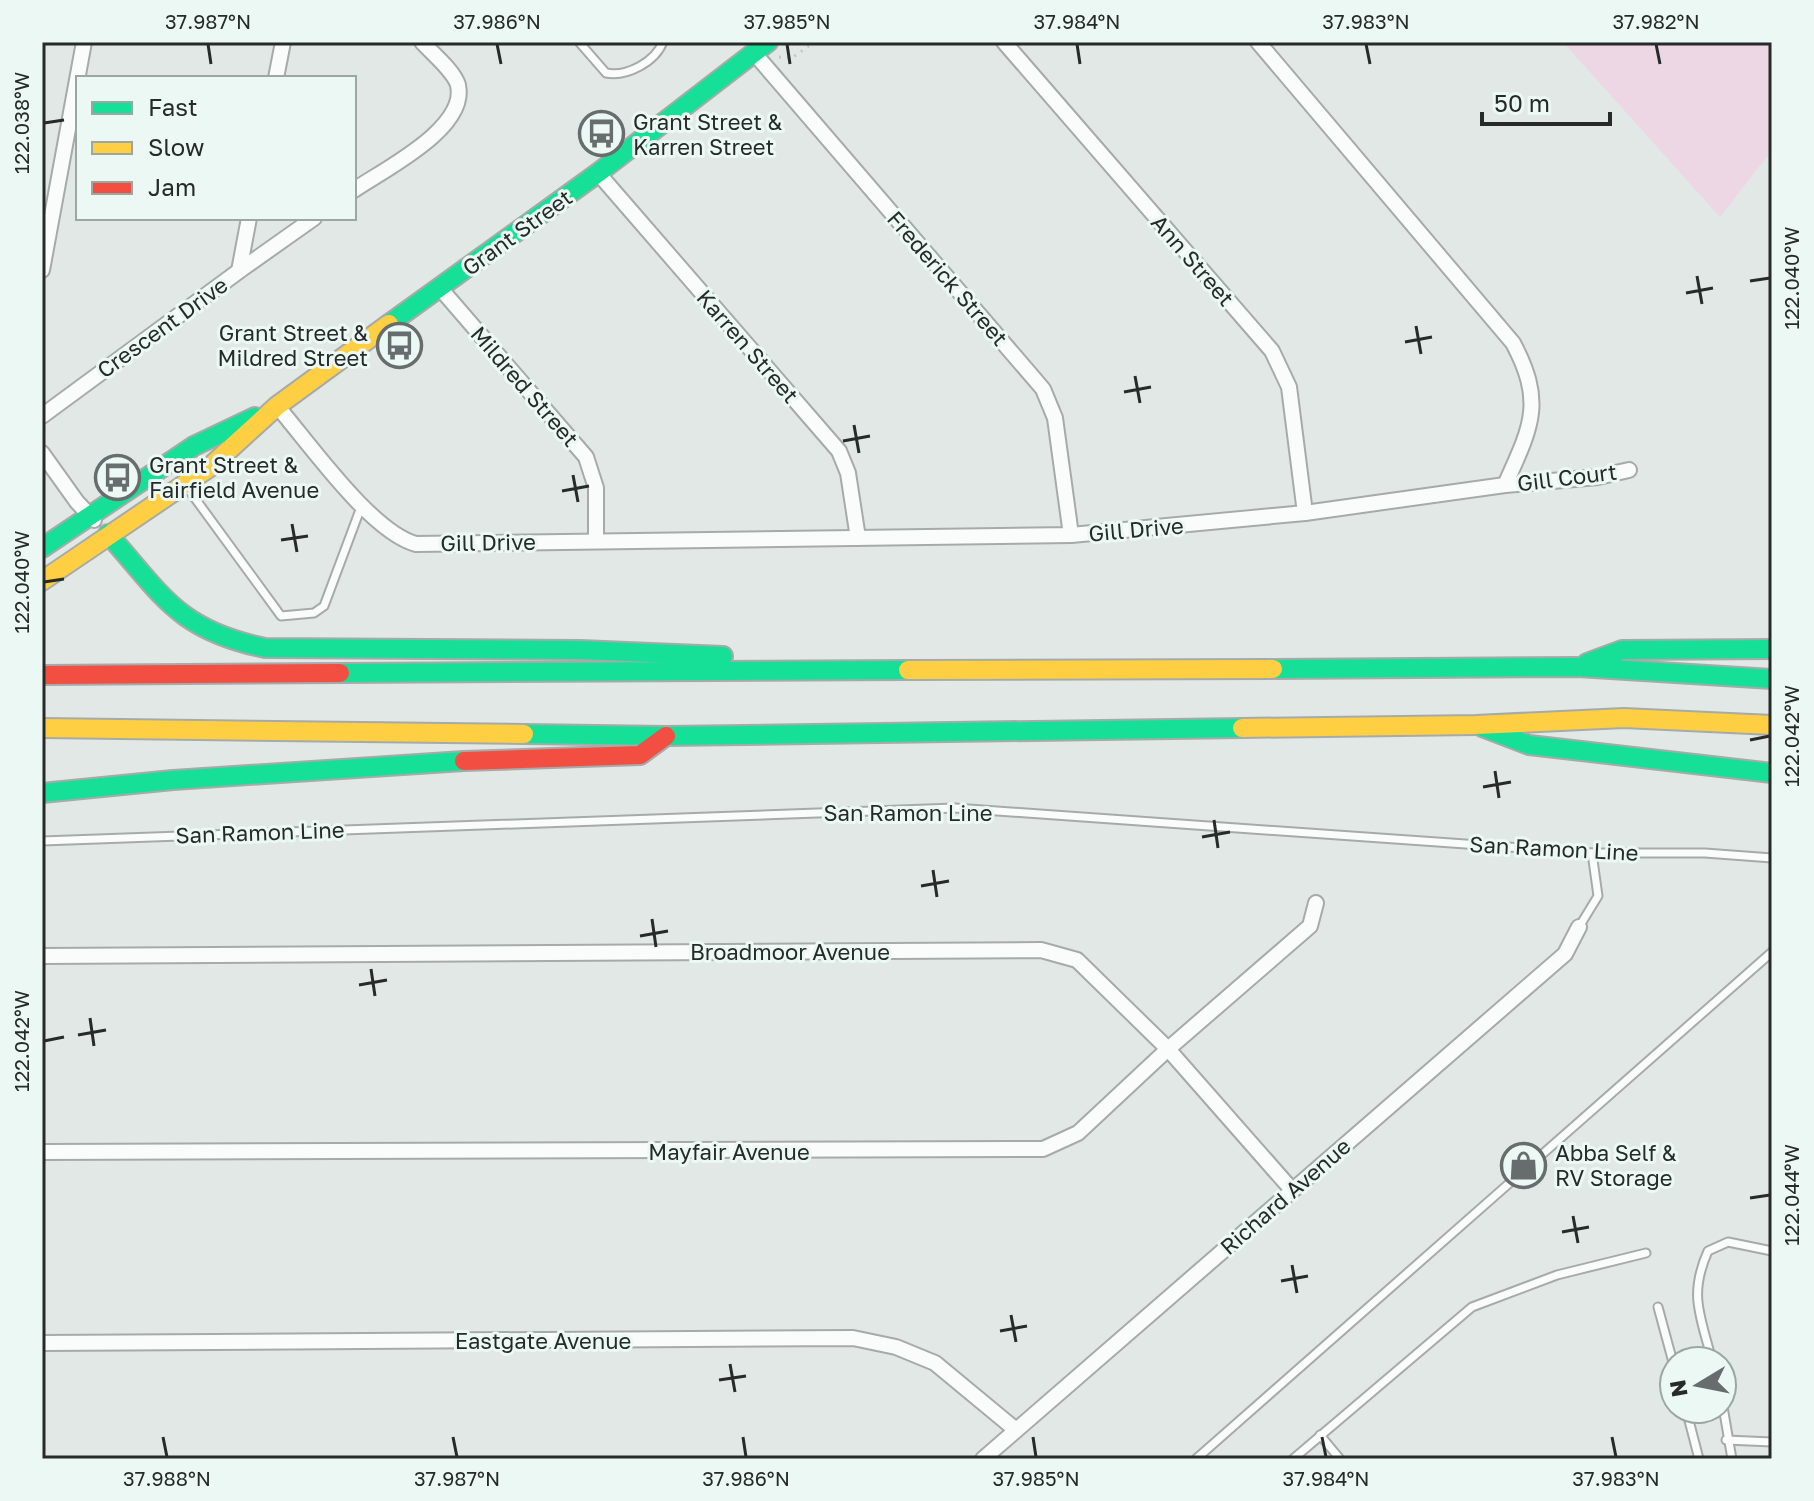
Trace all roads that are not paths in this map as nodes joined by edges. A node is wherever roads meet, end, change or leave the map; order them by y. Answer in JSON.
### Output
{"nodes":[{"id":1,"x":84,"y":42,"type":"edge"},
{"id":2,"x":283,"y":42,"type":"edge"},
{"id":3,"x":422,"y":42,"type":"edge"},
{"id":4,"x":579,"y":42,"type":"edge"},
{"id":5,"x":663,"y":42,"type":"edge"},
{"id":6,"x":1004,"y":42,"type":"edge"},
{"id":7,"x":1258,"y":42,"type":"edge"},
{"id":8,"x":757,"y":46,"type":"edge"},
{"id":9,"x":78,"y":76,"type":"edge"},
{"id":10,"x":276,"y":76,"type":"edge"},
{"id":11,"x":76,"y":85,"type":"edge"},
{"id":12,"x":598,"y":173,"type":"junction"},
{"id":13,"x":356,"y":189,"type":"edge"},
{"id":14,"x":249,"y":220,"type":"edge"},
{"id":15,"x":311,"y":220,"type":"edge"},
{"id":16,"x":42,"y":270,"type":"edge"},
{"id":17,"x":239,"y":271,"type":"junction"},
{"id":18,"x":440,"y":288,"type":"junction"},
{"id":19,"x":277,"y":406,"type":"junction"},
{"id":20,"x":42,"y":416,"type":"edge"},
{"id":21,"x":42,"y":453,"type":"edge"},
{"id":22,"x":1629,"y":470,"type":"dead end"},
{"id":23,"x":185,"y":484,"type":"junction"},
{"id":24,"x":1505,"y":485,"type":"junction"},
{"id":25,"x":362,"y":505,"type":"junction"},
{"id":26,"x":1305,"y":513,"type":"junction"},
{"id":27,"x":90,"y":516,"type":"junction"},
{"id":28,"x":108,"y":534,"type":"junction"},
{"id":29,"x":1071,"y":535,"type":"junction"},
{"id":30,"x":858,"y":538,"type":"junction"},
{"id":31,"x":596,"y":539,"type":"junction"},
{"id":32,"x":42,"y":548,"type":"edge"},
{"id":33,"x":42,"y":581,"type":"edge"},
{"id":34,"x":1772,"y":649,"type":"edge"},
{"id":35,"x":1578,"y":667,"type":"junction"},
{"id":36,"x":839,"y":671,"type":"junction"},
{"id":37,"x":42,"y":675,"type":"edge"},
{"id":38,"x":1772,"y":679,"type":"edge"},
{"id":39,"x":1476,"y":725,"type":"junction"},
{"id":40,"x":1772,"y":725,"type":"edge"},
{"id":41,"x":42,"y":728,"type":"edge"},
{"id":42,"x":666,"y":736,"type":"junction"},
{"id":43,"x":1772,"y":773,"type":"edge"},
{"id":44,"x":42,"y":793,"type":"edge"},
{"id":45,"x":42,"y":841,"type":"edge"},
{"id":46,"x":1592,"y":853,"type":"junction"},
{"id":47,"x":1772,"y":858,"type":"edge"},
{"id":48,"x":1316,"y":903,"type":"dead end"},
{"id":49,"x":1579,"y":927,"type":"joint"},
{"id":50,"x":1772,"y":952,"type":"edge"},
{"id":51,"x":42,"y":956,"type":"edge"},
{"id":52,"x":1168,"y":1049,"type":"junction"},
{"id":53,"x":42,"y":1152,"type":"edge"},
{"id":54,"x":1292,"y":1190,"type":"junction"},
{"id":55,"x":1772,"y":1251,"type":"edge"},
{"id":56,"x":1646,"y":1253,"type":"dead end"},
{"id":57,"x":1658,"y":1307,"type":"dead end"},
{"id":58,"x":42,"y":1343,"type":"edge"},
{"id":59,"x":1668,"y":1345,"type":"edge"},
{"id":60,"x":1708,"y":1345,"type":"edge"},
{"id":61,"x":1690,"y":1425,"type":"edge"},
{"id":62,"x":1724,"y":1425,"type":"edge"},
{"id":63,"x":1016,"y":1430,"type":"junction"},
{"id":64,"x":1320,"y":1435,"type":"junction"},
{"id":65,"x":1726,"y":1440,"type":"junction"},
{"id":66,"x":1772,"y":1442,"type":"edge"},
{"id":67,"x":983,"y":1459,"type":"edge"},
{"id":68,"x":1196,"y":1459,"type":"edge"},
{"id":69,"x":1293,"y":1459,"type":"edge"},
{"id":70,"x":1340,"y":1459,"type":"edge"},
{"id":71,"x":1699,"y":1459,"type":"edge"},
{"id":72,"x":1732,"y":1459,"type":"edge"}],
"edges":[{"from":1,"to":9,"type":"street"},
{"from":2,"to":10,"type":"street"},
{"from":3,"to":13,"type":"street"},
{"from":4,"to":5,"type":"lane"},
{"from":6,"to":26,"type":"street","name":"Ann Street"},
{"from":7,"to":24,"type":"street"},
{"from":8,"to":12,"type":"main road","name":"Grant Street"},
{"from":8,"to":29,"type":"street","name":"Frederick Street"},
{"from":11,"to":16,"type":"street"},
{"from":12,"to":18,"type":"main road","name":"Grant Street"},
{"from":12,"to":30,"type":"street","name":"Karren Street"},
{"from":14,"to":17,"type":"street","name":"Crescent Drive"},
{"from":15,"to":17,"type":"street"},
{"from":17,"to":20,"type":"street","name":"Crescent Drive"},
{"from":18,"to":19,"type":"main road","name":"Grant Street"},
{"from":18,"to":31,"type":"street","name":"Mildred Street"},
{"from":19,"to":23,"type":"main road","name":"Grant Street"},
{"from":19,"to":25,"type":"street","name":"Gill Drive"},
{"from":19,"to":27,"type":"main road","name":"Grant Street"},
{"from":21,"to":27,"type":"street"},
{"from":22,"to":24,"type":"street","name":"Gill Court"},
{"from":23,"to":25,"type":"lane"},
{"from":23,"to":28,"type":"main road","name":"Grant Street"},
{"from":24,"to":26,"type":"street","name":"Gill Drive"},
{"from":25,"to":31,"type":"street","name":"Gill Drive"},
{"from":26,"to":29,"type":"street","name":"Gill Drive"},
{"from":27,"to":28,"type":"street"},
{"from":27,"to":32,"type":"main road","name":"Grant Street"},
{"from":28,"to":33,"type":"main road","name":"Grant Street"},
{"from":28,"to":36,"type":"main road"},
{"from":29,"to":30,"type":"street","name":"Gill Drive"},
{"from":30,"to":31,"type":"street","name":"Gill Drive"},
{"from":34,"to":35,"type":"main road"},
{"from":35,"to":36,"type":"main road"},
{"from":35,"to":38,"type":"main road"},
{"from":36,"to":37,"type":"main road"},
{"from":39,"to":40,"type":"main road"},
{"from":39,"to":42,"type":"main road"},
{"from":39,"to":43,"type":"main road"},
{"from":41,"to":42,"type":"main road"},
{"from":42,"to":44,"type":"main road"},
{"from":45,"to":46,"type":"lane","name":"San Ramon Line"},
{"from":46,"to":47,"type":"lane","name":"San Ramon Line"},
{"from":46,"to":49,"type":"lane"},
{"from":48,"to":52,"type":"street","name":"Mayfair Avenue"},
{"from":49,"to":54,"type":"street","name":"Richard Avenue"},
{"from":50,"to":68,"type":"lane"},
{"from":51,"to":52,"type":"street","name":"Broadmoor Avenue"},
{"from":52,"to":53,"type":"street","name":"Mayfair Avenue"},
{"from":52,"to":54,"type":"street","name":"Broadmoor Avenue"},
{"from":54,"to":63,"type":"street","name":"Richard Avenue"},
{"from":55,"to":60,"type":"lane"},
{"from":56,"to":64,"type":"lane"},
{"from":57,"to":59,"type":"lane"},
{"from":58,"to":63,"type":"street","name":"Eastgate Avenue"},
{"from":61,"to":71,"type":"lane"},
{"from":62,"to":65,"type":"lane"},
{"from":63,"to":67,"type":"street","name":"Richard Avenue"},
{"from":64,"to":69,"type":"lane"},
{"from":64,"to":70,"type":"lane"},
{"from":65,"to":66,"type":"lane"},
{"from":65,"to":72,"type":"lane"}]}
